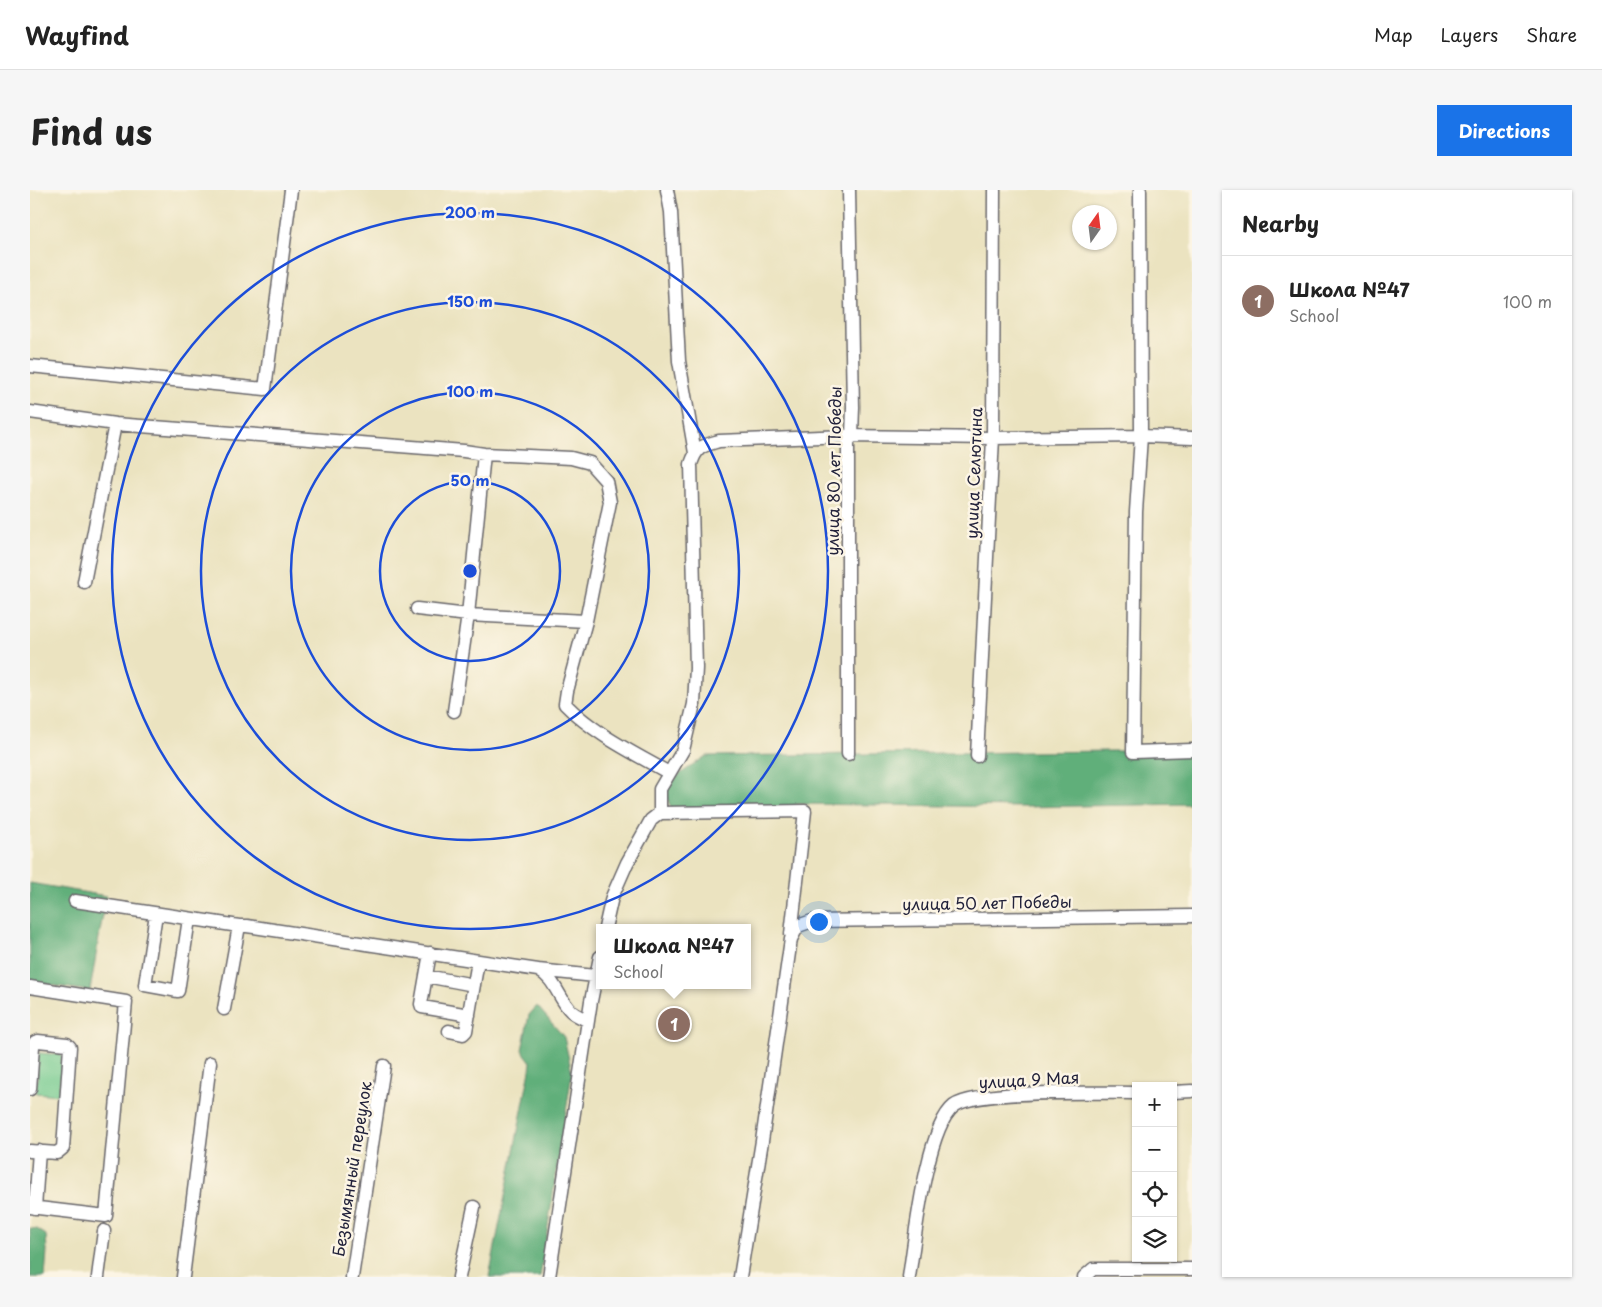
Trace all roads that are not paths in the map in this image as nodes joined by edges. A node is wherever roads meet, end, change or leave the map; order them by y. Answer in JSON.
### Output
{"nodes":[{"id":1,"x":291,"y":190,"type":"edge"},
{"id":2,"x":667,"y":190,"type":"edge"},
{"id":3,"x":849,"y":190,"type":"edge"},
{"id":4,"x":994,"y":190,"type":"edge"},
{"id":5,"x":1140,"y":190,"type":"edge"},
{"id":6,"x":30,"y":366,"type":"edge"},
{"id":7,"x":30,"y":412,"type":"edge"},
{"id":8,"x":115,"y":424,"type":"junction"},
{"id":9,"x":852,"y":436,"type":"junction"},
{"id":10,"x":1140,"y":436,"type":"junction"},
{"id":11,"x":993,"y":438,"type":"junction"},
{"id":12,"x":1192,"y":438,"type":"edge"},
{"id":13,"x":695,"y":453,"type":"junction"},
{"id":14,"x":484,"y":454,"type":"junction"},
{"id":15,"x":84,"y":582,"type":"dead end"},
{"id":16,"x":417,"y":609,"type":"dead end"},
{"id":17,"x":468,"y":615,"type":"junction"},
{"id":18,"x":586,"y":621,"type":"junction"},
{"id":19,"x":454,"y":711,"type":"dead end"},
{"id":20,"x":1192,"y":750,"type":"edge"},
{"id":21,"x":848,"y":754,"type":"dead end"},
{"id":22,"x":977,"y":756,"type":"dead end"},
{"id":23,"x":669,"y":773,"type":"junction"},
{"id":24,"x":660,"y":813,"type":"junction"},
{"id":25,"x":75,"y":901,"type":"dead end"},
{"id":26,"x":156,"y":914,"type":"junction"},
{"id":27,"x":1192,"y":916,"type":"edge"},
{"id":28,"x":189,"y":919,"type":"junction"},
{"id":29,"x":606,"y":924,"type":"edge"},
{"id":30,"x":239,"y":926,"type":"junction"},
{"id":31,"x":791,"y":939,"type":"junction"},
{"id":32,"x":430,"y":953,"type":"junction"},
{"id":33,"x":478,"y":961,"type":"junction"},
{"id":34,"x":538,"y":970,"type":"junction"},
{"id":35,"x":426,"y":976,"type":"junction"},
{"id":36,"x":596,"y":976,"type":"joint"},
{"id":37,"x":474,"y":985,"type":"junction"},
{"id":38,"x":30,"y":988,"type":"edge"},
{"id":39,"x":224,"y":1009,"type":"dead end"},
{"id":40,"x":469,"y":1015,"type":"junction"},
{"id":41,"x":588,"y":1022,"type":"junction"},
{"id":42,"x":449,"y":1031,"type":"dead end"},
{"id":43,"x":210,"y":1063,"type":"dead end"},
{"id":44,"x":384,"y":1066,"type":"dead end"},
{"id":45,"x":30,"y":1089,"type":"edge"},
{"id":46,"x":1192,"y":1091,"type":"edge"},
{"id":47,"x":1132,"y":1092,"type":"edge"},
{"id":48,"x":1177,"y":1092,"type":"edge"},
{"id":49,"x":34,"y":1151,"type":"edge"},
{"id":50,"x":32,"y":1207,"type":"edge"},
{"id":51,"x":474,"y":1207,"type":"dead end"},
{"id":52,"x":104,"y":1231,"type":"dead end"},
{"id":53,"x":1192,"y":1269,"type":"edge"},
{"id":54,"x":98,"y":1277,"type":"edge"},
{"id":55,"x":183,"y":1277,"type":"edge"},
{"id":56,"x":352,"y":1277,"type":"edge"},
{"id":57,"x":459,"y":1277,"type":"edge"},
{"id":58,"x":549,"y":1277,"type":"edge"},
{"id":59,"x":740,"y":1277,"type":"edge"},
{"id":60,"x":909,"y":1277,"type":"edge"},
{"id":61,"x":1084,"y":1277,"type":"edge"}],
"edges":[{"from":1,"to":6,"type":"street"},
{"from":2,"to":13,"type":"street"},
{"from":3,"to":9,"type":"street","name":"улица 80 лет Победы"},
{"from":4,"to":11,"type":"street","name":"улица Селютина"},
{"from":5,"to":10,"type":"street"},
{"from":7,"to":8,"type":"street"},
{"from":8,"to":14,"type":"street"},
{"from":8,"to":15,"type":"street"},
{"from":9,"to":11,"type":"street"},
{"from":9,"to":13,"type":"street"},
{"from":9,"to":21,"type":"street","name":"улица 80 лет Победы"},
{"from":10,"to":11,"type":"street"},
{"from":10,"to":12,"type":"street"},
{"from":10,"to":20,"type":"street"},
{"from":11,"to":22,"type":"street","name":"улица Селютина"},
{"from":13,"to":23,"type":"street"},
{"from":14,"to":17,"type":"street"},
{"from":14,"to":18,"type":"street"},
{"from":16,"to":17,"type":"street"},
{"from":17,"to":18,"type":"street"},
{"from":17,"to":19,"type":"street"},
{"from":18,"to":23,"type":"street"},
{"from":23,"to":24,"type":"street"},
{"from":24,"to":29,"type":"street"},
{"from":24,"to":31,"type":"street"},
{"from":25,"to":26,"type":"street"},
{"from":26,"to":28,"type":"street"},
{"from":26,"to":28,"type":"street"},
{"from":27,"to":31,"type":"street","name":"улица 50 лет Победы"},
{"from":28,"to":30,"type":"street"},
{"from":30,"to":32,"type":"street"},
{"from":30,"to":39,"type":"street"},
{"from":31,"to":59,"type":"street"},
{"from":32,"to":33,"type":"street"},
{"from":32,"to":35,"type":"street"},
{"from":33,"to":34,"type":"street"},
{"from":33,"to":37,"type":"street"},
{"from":34,"to":36,"type":"street"},
{"from":34,"to":41,"type":"street"},
{"from":35,"to":37,"type":"street"},
{"from":35,"to":40,"type":"street"},
{"from":36,"to":41,"type":"street"},
{"from":37,"to":40,"type":"street"},
{"from":38,"to":50,"type":"street"},
{"from":40,"to":42,"type":"street"},
{"from":41,"to":58,"type":"street"},
{"from":43,"to":55,"type":"street"},
{"from":44,"to":56,"type":"street","name":"Безымянный переулок"},
{"from":45,"to":49,"type":"street"},
{"from":46,"to":48,"type":"street"},
{"from":47,"to":60,"type":"street","name":"улица 9 Мая"},
{"from":49,"to":50,"type":"street"},
{"from":51,"to":57,"type":"street"},
{"from":52,"to":54,"type":"street"},
{"from":53,"to":61,"type":"street"}]}
